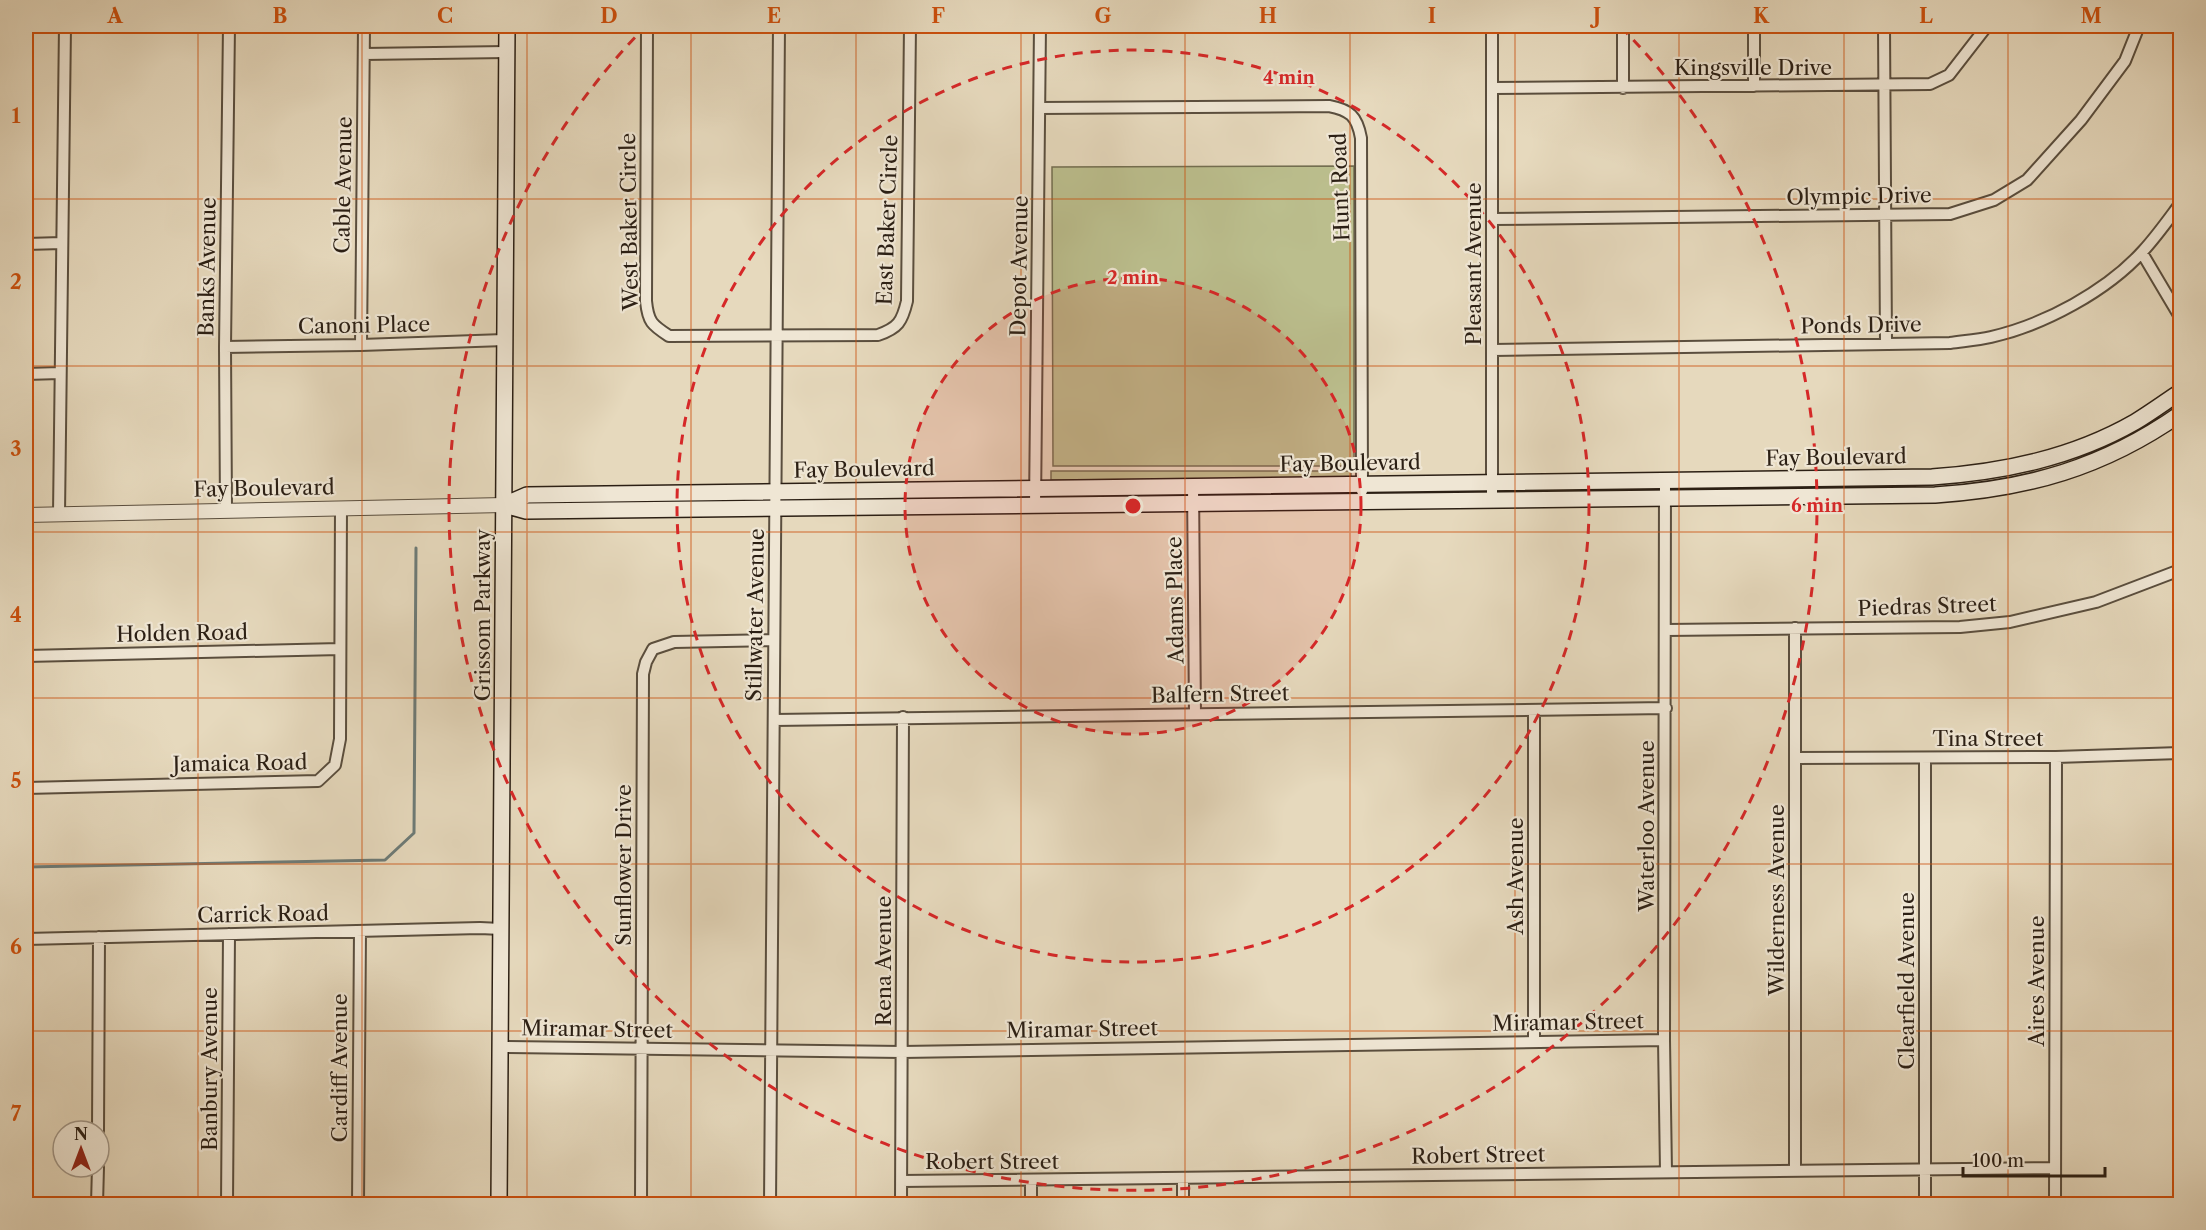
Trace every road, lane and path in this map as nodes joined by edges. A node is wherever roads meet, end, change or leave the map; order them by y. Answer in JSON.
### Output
{"nodes":[{"id":1,"x":65,"y":26,"type":"edge"},
{"id":2,"x":230,"y":26,"type":"edge"},
{"id":3,"x":364,"y":26,"type":"edge"},
{"id":4,"x":507,"y":26,"type":"edge"},
{"id":5,"x":647,"y":26,"type":"edge"},
{"id":6,"x":779,"y":26,"type":"edge"},
{"id":7,"x":910,"y":26,"type":"edge"},
{"id":8,"x":1040,"y":26,"type":"edge"},
{"id":9,"x":1492,"y":26,"type":"edge"},
{"id":10,"x":1623,"y":26,"type":"edge"},
{"id":11,"x":1754,"y":26,"type":"edge"},
{"id":12,"x":1884,"y":26,"type":"edge"},
{"id":13,"x":1988,"y":26,"type":"edge"},
{"id":14,"x":2139,"y":26,"type":"edge"},
{"id":15,"x":506,"y":52,"type":"junction"},
{"id":16,"x":364,"y":54,"type":"junction"},
{"id":17,"x":1754,"y":86,"type":"junction"},
{"id":18,"x":1884,"y":86,"type":"junction"},
{"id":19,"x":1493,"y":88,"type":"junction"},
{"id":20,"x":1623,"y":88,"type":"junction"},
{"id":21,"x":1040,"y":108,"type":"junction"},
{"id":22,"x":2181,"y":204,"type":"edge"},
{"id":23,"x":1885,"y":215,"type":"junction"},
{"id":24,"x":1492,"y":219,"type":"junction"},
{"id":25,"x":62,"y":243,"type":"junction"},
{"id":26,"x":26,"y":244,"type":"edge"},
{"id":27,"x":2142,"y":253,"type":"junction"},
{"id":28,"x":2181,"y":317,"type":"edge"},
{"id":29,"x":777,"y":336,"type":"junction"},
{"id":30,"x":504,"y":340,"type":"junction"},
{"id":31,"x":1887,"y":344,"type":"junction"},
{"id":32,"x":361,"y":345,"type":"junction"},
{"id":33,"x":225,"y":347,"type":"junction"},
{"id":34,"x":1493,"y":350,"type":"junction"},
{"id":35,"x":60,"y":373,"type":"junction"},
{"id":36,"x":26,"y":374,"type":"edge"},
{"id":37,"x":2181,"y":392,"type":"edge"},
{"id":38,"x":2181,"y":414,"type":"edge"},
{"id":39,"x":1890,"y":477,"type":"junction"},
{"id":40,"x":1665,"y":480,"type":"junction"},
{"id":41,"x":1492,"y":482,"type":"junction"},
{"id":42,"x":1362,"y":483,"type":"junction"},
{"id":43,"x":1193,"y":486,"type":"junction"},
{"id":44,"x":1036,"y":488,"type":"junction"},
{"id":45,"x":775,"y":491,"type":"junction"},
{"id":46,"x":1890,"y":496,"type":"junction"},
{"id":47,"x":1665,"y":499,"type":"junction"},
{"id":48,"x":1362,"y":502,"type":"junction"},
{"id":49,"x":1492,"y":502,"type":"junction"},
{"id":50,"x":1193,"y":504,"type":"junction"},
{"id":51,"x":504,"y":505,"type":"junction"},
{"id":52,"x":1035,"y":506,"type":"junction"},
{"id":53,"x":341,"y":508,"type":"junction"},
{"id":54,"x":226,"y":510,"type":"junction"},
{"id":55,"x":776,"y":510,"type":"junction"},
{"id":56,"x":60,"y":514,"type":"junction"},
{"id":57,"x":26,"y":515,"type":"edge"},
{"id":58,"x":2181,"y":570,"type":"edge"},
{"id":59,"x":1795,"y":628,"type":"junction"},
{"id":60,"x":1666,"y":630,"type":"junction"},
{"id":61,"x":774,"y":640,"type":"junction"},
{"id":62,"x":340,"y":649,"type":"junction"},
{"id":63,"x":26,"y":656,"type":"edge"},
{"id":64,"x":1666,"y":708,"type":"junction"},
{"id":65,"x":1534,"y":710,"type":"junction"},
{"id":66,"x":1195,"y":714,"type":"junction"},
{"id":67,"x":903,"y":717,"type":"junction"},
{"id":68,"x":774,"y":720,"type":"junction"},
{"id":69,"x":2181,"y":753,"type":"edge"},
{"id":70,"x":2056,"y":757,"type":"junction"},
{"id":71,"x":1796,"y":758,"type":"junction"},
{"id":72,"x":1925,"y":758,"type":"junction"},
{"id":73,"x":26,"y":788,"type":"edge"},
{"id":74,"x":501,"y":929,"type":"junction"},
{"id":75,"x":360,"y":931,"type":"junction"},
{"id":76,"x":229,"y":934,"type":"junction"},
{"id":77,"x":99,"y":937,"type":"junction"},
{"id":78,"x":26,"y":939,"type":"edge"},
{"id":79,"x":1664,"y":1040,"type":"junction"},
{"id":80,"x":1534,"y":1042,"type":"junction"},
{"id":81,"x":500,"y":1047,"type":"junction"},
{"id":82,"x":642,"y":1049,"type":"junction"},
{"id":83,"x":771,"y":1051,"type":"junction"},
{"id":84,"x":903,"y":1052,"type":"junction"},
{"id":85,"x":98,"y":1119,"type":"edge"},
{"id":86,"x":2055,"y":1168,"type":"junction"},
{"id":87,"x":1925,"y":1169,"type":"junction"},
{"id":88,"x":1796,"y":1171,"type":"junction"},
{"id":89,"x":1666,"y":1172,"type":"junction"},
{"id":90,"x":1183,"y":1178,"type":"junction"},
{"id":91,"x":98,"y":1179,"type":"edge"},
{"id":92,"x":901,"y":1181,"type":"junction"},
{"id":93,"x":1031,"y":1181,"type":"junction"},
{"id":94,"x":98,"y":1204,"type":"edge"},
{"id":95,"x":227,"y":1204,"type":"edge"},
{"id":96,"x":358,"y":1204,"type":"edge"},
{"id":97,"x":499,"y":1204,"type":"edge"},
{"id":98,"x":641,"y":1204,"type":"edge"},
{"id":99,"x":770,"y":1204,"type":"edge"},
{"id":100,"x":901,"y":1204,"type":"edge"},
{"id":101,"x":1031,"y":1204,"type":"edge"},
{"id":102,"x":1183,"y":1204,"type":"edge"},
{"id":103,"x":1925,"y":1204,"type":"edge"},
{"id":104,"x":2055,"y":1204,"type":"edge"}],
"edges":[{"from":1,"to":25,"type":"street"},
{"from":2,"to":33,"type":"street","name":"Banks Avenue"},
{"from":3,"to":16,"type":"street","name":"Cable Avenue"},
{"from":4,"to":15,"type":"main road","name":"Grissom Parkway"},
{"from":5,"to":29,"type":"street","name":"West Baker Circle"},
{"from":6,"to":29,"type":"street","name":"Stillwater Avenue"},
{"from":7,"to":29,"type":"street","name":"East Baker Circle"},
{"from":8,"to":21,"type":"street","name":"Depot Avenue"},
{"from":9,"to":19,"type":"street","name":"Pleasant Avenue"},
{"from":10,"to":20,"type":"street"},
{"from":11,"to":17,"type":"street"},
{"from":12,"to":18,"type":"street"},
{"from":13,"to":18,"type":"street","name":"Kingsville Drive"},
{"from":14,"to":23,"type":"street","name":"Olympic Drive"},
{"from":15,"to":16,"type":"street"},
{"from":15,"to":30,"type":"main road","name":"Grissom Parkway"},
{"from":16,"to":32,"type":"street","name":"Cable Avenue"},
{"from":17,"to":18,"type":"street","name":"Kingsville Drive"},
{"from":17,"to":20,"type":"street","name":"Kingsville Drive"},
{"from":18,"to":23,"type":"street"},
{"from":19,"to":20,"type":"street","name":"Kingsville Drive"},
{"from":19,"to":24,"type":"street","name":"Pleasant Avenue"},
{"from":21,"to":42,"type":"street","name":"Hunt Road"},
{"from":21,"to":44,"type":"street","name":"Depot Avenue"},
{"from":22,"to":27,"type":"street","name":"Ponds Drive"},
{"from":23,"to":24,"type":"street","name":"Olympic Drive"},
{"from":23,"to":31,"type":"street"},
{"from":24,"to":34,"type":"street","name":"Pleasant Avenue"},
{"from":25,"to":26,"type":"street"},
{"from":25,"to":35,"type":"street"},
{"from":27,"to":28,"type":"street"},
{"from":27,"to":31,"type":"street","name":"Ponds Drive"},
{"from":29,"to":45,"type":"street","name":"Stillwater Avenue"},
{"from":30,"to":32,"type":"street","name":"Canoni Place"},
{"from":30,"to":51,"type":"main road","name":"Grissom Parkway"},
{"from":31,"to":34,"type":"street","name":"Ponds Drive"},
{"from":32,"to":33,"type":"street","name":"Canoni Place"},
{"from":33,"to":54,"type":"street","name":"Banks Avenue"},
{"from":34,"to":41,"type":"street","name":"Pleasant Avenue"},
{"from":35,"to":36,"type":"street"},
{"from":35,"to":56,"type":"street"},
{"from":37,"to":39,"type":"main road","name":"Fay Boulevard"},
{"from":38,"to":46,"type":"main road","name":"Fay Boulevard"},
{"from":39,"to":40,"type":"main road","name":"Fay Boulevard"},
{"from":39,"to":46,"type":"street"},
{"from":40,"to":41,"type":"main road","name":"Fay Boulevard"},
{"from":40,"to":47,"type":"street","name":"Waterloo Avenue"},
{"from":41,"to":42,"type":"main road","name":"Fay Boulevard"},
{"from":41,"to":49,"type":"street","name":"Pleasant Avenue"},
{"from":42,"to":43,"type":"main road","name":"Fay Boulevard"},
{"from":42,"to":48,"type":"street","name":"Hunt Road"},
{"from":43,"to":44,"type":"main road","name":"Fay Boulevard"},
{"from":43,"to":50,"type":"street","name":"Adams Place"},
{"from":44,"to":45,"type":"main road","name":"Fay Boulevard"},
{"from":44,"to":52,"type":"street","name":"Depot Avenue"},
{"from":45,"to":51,"type":"main road","name":"Fay Boulevard"},
{"from":45,"to":55,"type":"street","name":"Stillwater Avenue"},
{"from":46,"to":47,"type":"main road","name":"Fay Boulevard"},
{"from":47,"to":49,"type":"main road","name":"Fay Boulevard"},
{"from":47,"to":60,"type":"street","name":"Waterloo Avenue"},
{"from":48,"to":49,"type":"main road","name":"Fay Boulevard"},
{"from":48,"to":50,"type":"main road","name":"Fay Boulevard"},
{"from":50,"to":52,"type":"main road","name":"Fay Boulevard"},
{"from":50,"to":66,"type":"street","name":"Adams Place"},
{"from":51,"to":53,"type":"street","name":"Fay Boulevard"},
{"from":51,"to":55,"type":"main road","name":"Fay Boulevard"},
{"from":51,"to":74,"type":"main road","name":"Grissom Parkway"},
{"from":52,"to":55,"type":"main road","name":"Fay Boulevard"},
{"from":53,"to":54,"type":"street","name":"Fay Boulevard"},
{"from":53,"to":62,"type":"street","name":"Jamaica Road"},
{"from":54,"to":56,"type":"street","name":"Fay Boulevard"},
{"from":55,"to":61,"type":"street","name":"Stillwater Avenue"},
{"from":56,"to":57,"type":"street","name":"Fay Boulevard"},
{"from":58,"to":59,"type":"street","name":"Piedras Street"},
{"from":59,"to":60,"type":"street","name":"Piedras Street"},
{"from":59,"to":71,"type":"street","name":"Wilderness Avenue"},
{"from":60,"to":64,"type":"street","name":"Waterloo Avenue"},
{"from":61,"to":68,"type":"street","name":"Stillwater Avenue"},
{"from":61,"to":82,"type":"street","name":"Sunflower Drive"},
{"from":62,"to":63,"type":"street","name":"Holden Road"},
{"from":62,"to":73,"type":"street","name":"Jamaica Road"},
{"from":64,"to":65,"type":"street","name":"Balfern Street"},
{"from":64,"to":79,"type":"street","name":"Waterloo Avenue"},
{"from":65,"to":66,"type":"street","name":"Balfern Street"},
{"from":65,"to":80,"type":"street","name":"Ash Avenue"},
{"from":66,"to":67,"type":"street","name":"Balfern Street"},
{"from":67,"to":68,"type":"street","name":"Balfern Street"},
{"from":67,"to":84,"type":"street","name":"Rena Avenue"},
{"from":68,"to":83,"type":"street","name":"Stillwater Avenue"},
{"from":69,"to":70,"type":"street","name":"Tina Street"},
{"from":70,"to":72,"type":"street","name":"Tina Street"},
{"from":70,"to":86,"type":"street","name":"Aires Avenue"},
{"from":71,"to":72,"type":"street","name":"Tina Street"},
{"from":71,"to":88,"type":"street","name":"Wilderness Avenue"},
{"from":72,"to":87,"type":"street","name":"Clearfield Avenue"},
{"from":74,"to":75,"type":"street","name":"Carrick Road"},
{"from":74,"to":81,"type":"main road","name":"Grissom Parkway"},
{"from":75,"to":76,"type":"street","name":"Carrick Road"},
{"from":75,"to":96,"type":"street","name":"Cardiff Avenue"},
{"from":76,"to":77,"type":"street","name":"Carrick Road"},
{"from":76,"to":95,"type":"street","name":"Banbury Avenue"},
{"from":77,"to":78,"type":"street","name":"Carrick Road"},
{"from":77,"to":85,"type":"street"},
{"from":79,"to":80,"type":"street","name":"Miramar Street"},
{"from":79,"to":89,"type":"street","name":"Waterloo Avenue"},
{"from":80,"to":84,"type":"street","name":"Miramar Street"},
{"from":81,"to":82,"type":"street","name":"Miramar Street"},
{"from":81,"to":97,"type":"main road","name":"Grissom Parkway"},
{"from":82,"to":83,"type":"street","name":"Miramar Street"},
{"from":82,"to":98,"type":"street","name":"Sunflower Drive"},
{"from":83,"to":84,"type":"street","name":"Miramar Street"},
{"from":83,"to":99,"type":"street","name":"Stillwater Avenue"},
{"from":84,"to":92,"type":"street","name":"Rena Avenue"},
{"from":86,"to":87,"type":"street","name":"Robert Street"},
{"from":86,"to":104,"type":"street","name":"Aires Avenue"},
{"from":87,"to":88,"type":"street","name":"Robert Street"},
{"from":87,"to":103,"type":"street","name":"Clearfield Avenue"},
{"from":88,"to":89,"type":"street","name":"Robert Street"},
{"from":89,"to":90,"type":"street","name":"Robert Street"},
{"from":90,"to":93,"type":"street","name":"Robert Street"},
{"from":90,"to":102,"type":"street"},
{"from":91,"to":94,"type":"street"},
{"from":92,"to":93,"type":"street","name":"Robert Street"},
{"from":92,"to":100,"type":"street","name":"Rena Avenue"},
{"from":93,"to":101,"type":"street"}]}
